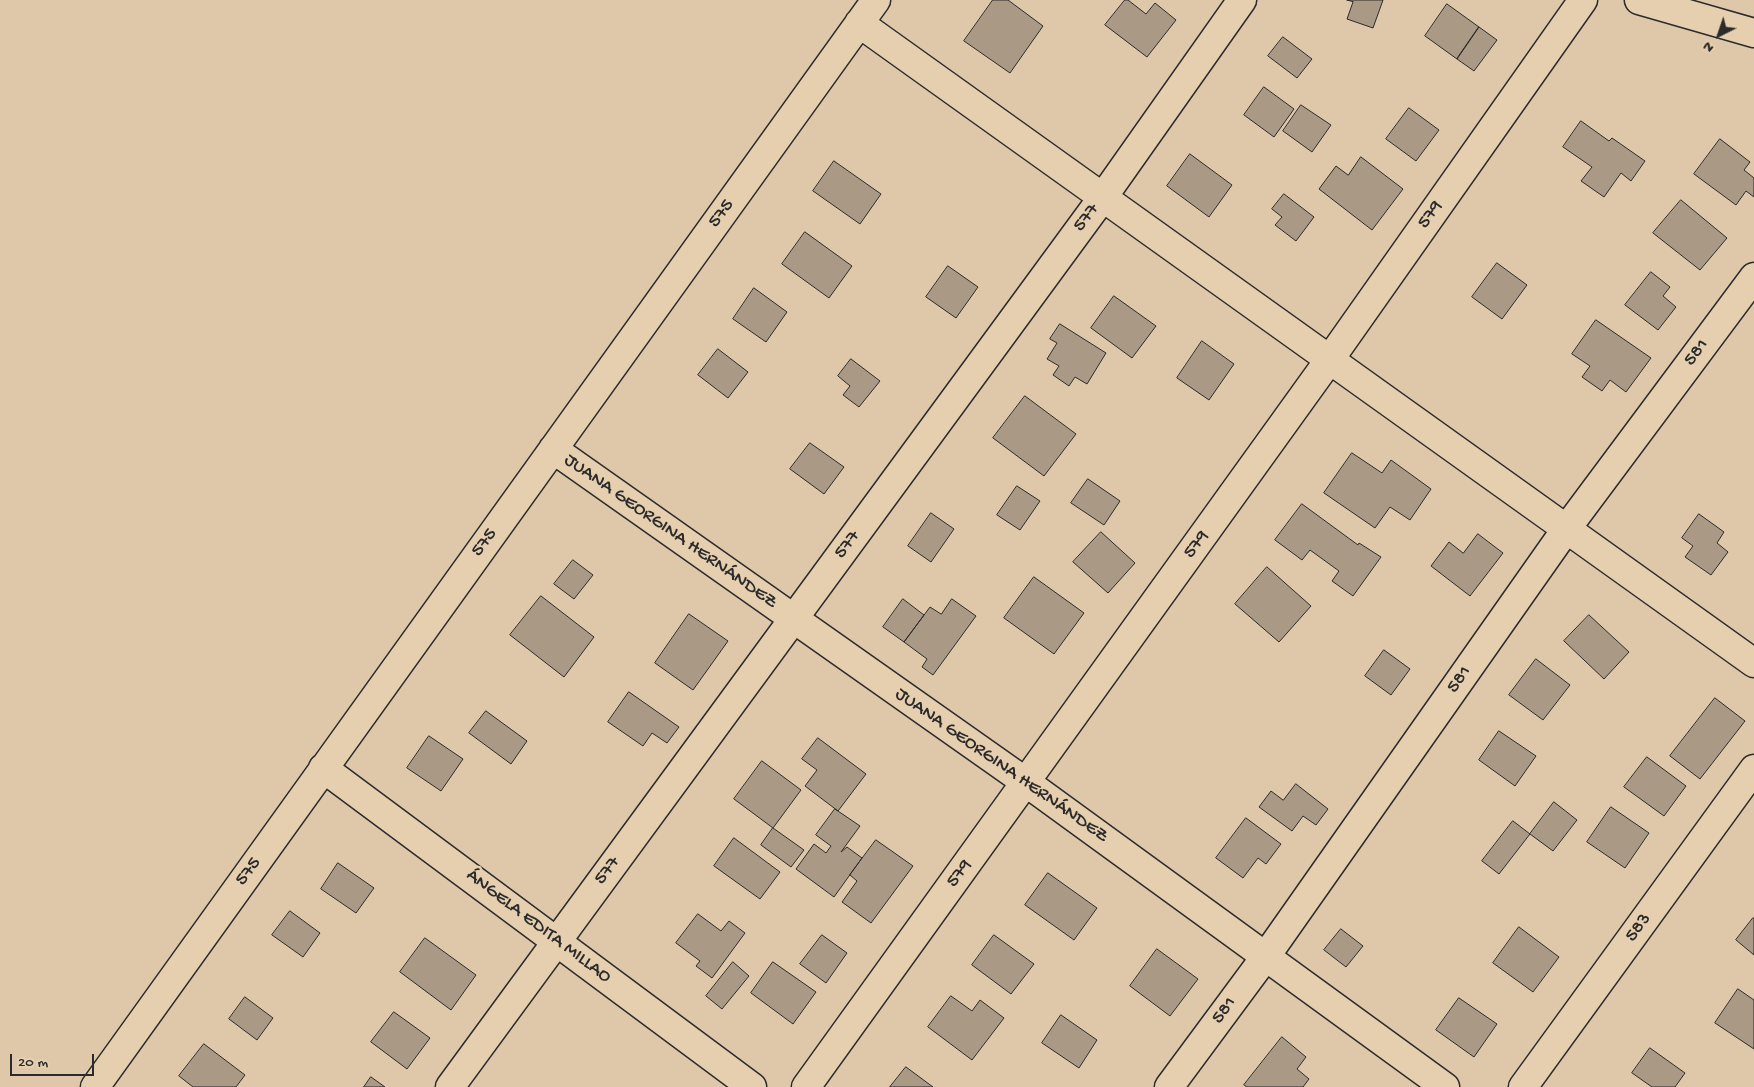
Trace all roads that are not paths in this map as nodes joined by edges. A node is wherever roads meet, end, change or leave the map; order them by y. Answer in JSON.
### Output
{"nodes":[{"id":1,"x":876,"y":0,"type":"edge"},
{"id":2,"x":1242,"y":0,"type":"edge"},
{"id":3,"x":1583,"y":0,"type":"edge"},
{"id":4,"x":1639,"y":0,"type":"edge"},
{"id":5,"x":859,"y":24,"type":"junction"},
{"id":6,"x":1754,"y":33,"type":"edge"},
{"id":7,"x":1103,"y":197,"type":"junction"},
{"id":8,"x":1754,"y":277,"type":"edge"},
{"id":9,"x":1330,"y":359,"type":"junction"},
{"id":10,"x":553,"y":449,"type":"junction"},
{"id":11,"x":1566,"y":528,"type":"junction"},
{"id":12,"x":793,"y":620,"type":"junction"},
{"id":13,"x":1754,"y":663,"type":"edge"},
{"id":14,"x":323,"y":768,"type":"junction"},
{"id":15,"x":1754,"y":769,"type":"edge"},
{"id":16,"x":1027,"y":783,"type":"junction"},
{"id":17,"x":556,"y":940,"type":"junction"},
{"id":18,"x":1266,"y":956,"type":"junction"},
{"id":19,"x":95,"y":1087,"type":"edge"},
{"id":20,"x":450,"y":1087,"type":"edge"},
{"id":21,"x":752,"y":1087,"type":"edge"},
{"id":22,"x":806,"y":1087,"type":"edge"},
{"id":23,"x":1169,"y":1087,"type":"edge"},
{"id":24,"x":1446,"y":1087,"type":"edge"},
{"id":25,"x":1523,"y":1087,"type":"edge"}],
"edges":[{"from":1,"to":5,"type":"street","name":"575"},
{"from":2,"to":7,"type":"street","name":"577"},
{"from":3,"to":9,"type":"street","name":"579"},
{"from":4,"to":6,"type":"street"},
{"from":5,"to":7,"type":"street"},
{"from":5,"to":10,"type":"street","name":"575"},
{"from":7,"to":9,"type":"street"},
{"from":7,"to":12,"type":"street","name":"577"},
{"from":8,"to":11,"type":"street","name":"581"},
{"from":9,"to":11,"type":"street"},
{"from":9,"to":16,"type":"street","name":"579"},
{"from":10,"to":12,"type":"street","name":"JUANA GEORGINA HERNÁNDEZ"},
{"from":10,"to":14,"type":"street","name":"575"},
{"from":11,"to":13,"type":"street"},
{"from":11,"to":18,"type":"street","name":"581"},
{"from":12,"to":16,"type":"street","name":"JUANA GEORGINA HERNÁNDEZ"},
{"from":12,"to":17,"type":"street","name":"577"},
{"from":14,"to":17,"type":"street","name":"ÁNGELA EDITA MILLAO"},
{"from":14,"to":19,"type":"street","name":"575"},
{"from":15,"to":25,"type":"street","name":"583"},
{"from":16,"to":18,"type":"street","name":"JUANA GEORGINA HERNÁNDEZ"},
{"from":16,"to":22,"type":"street","name":"579"},
{"from":17,"to":20,"type":"street","name":"577"},
{"from":17,"to":21,"type":"street","name":"ÁNGELA EDITA MILLAO"},
{"from":18,"to":23,"type":"street","name":"581"},
{"from":18,"to":24,"type":"street","name":"JUANA GEORGINA HERNÁNDEZ"}]}
